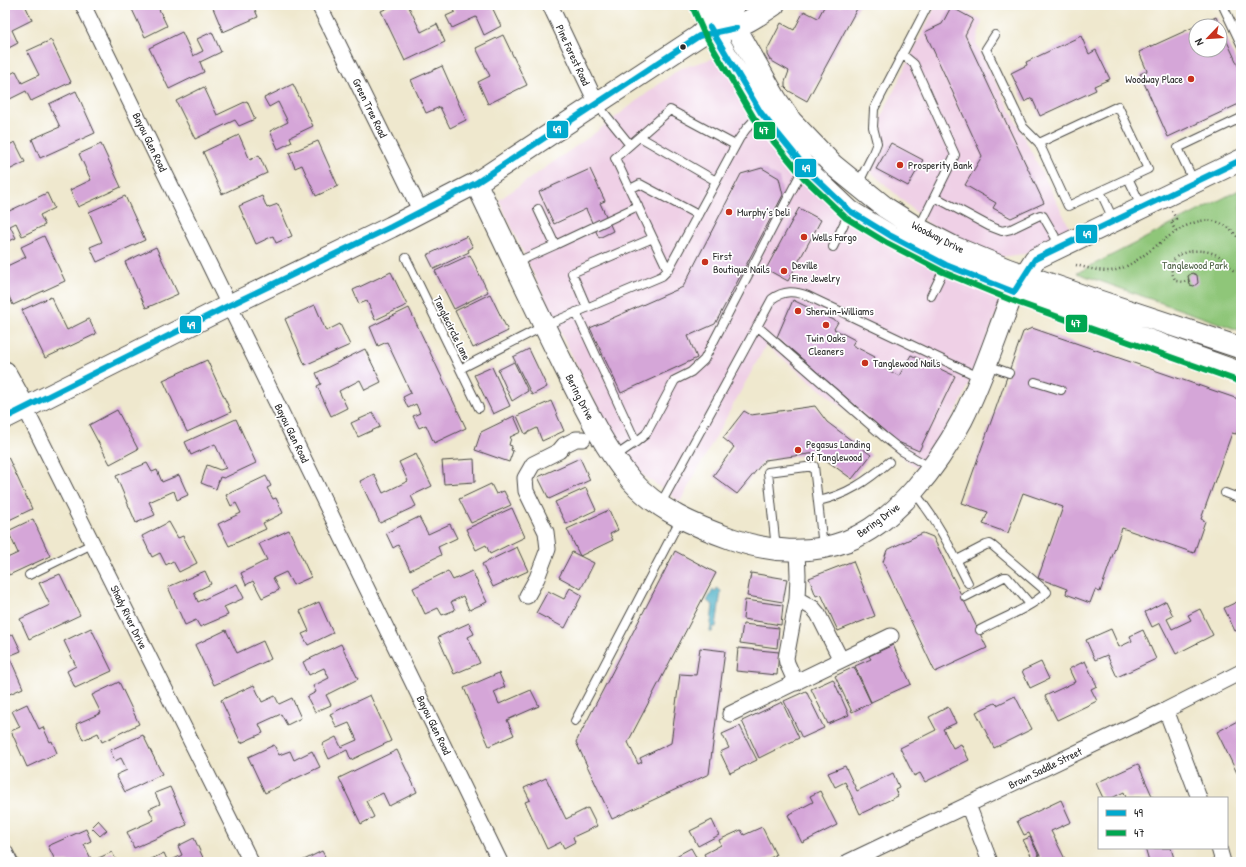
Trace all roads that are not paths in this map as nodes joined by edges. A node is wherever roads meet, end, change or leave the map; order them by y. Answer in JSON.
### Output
{"nodes":[{"id":1,"x":83,"y":5,"type":"edge"},
{"id":2,"x":319,"y":5,"type":"edge"},
{"id":3,"x":550,"y":5,"type":"edge"},
{"id":4,"x":700,"y":5,"type":"edge"},
{"id":5,"x":774,"y":5,"type":"edge"},
{"id":6,"x":928,"y":5,"type":"edge"},
{"id":7,"x":1224,"y":8,"type":"dead end"},
{"id":8,"x":730,"y":12,"type":"edge"},
{"id":9,"x":708,"y":32,"type":"junction"},
{"id":10,"x":995,"y":35,"type":"dead end"},
{"id":11,"x":1241,"y":44,"type":"edge"},
{"id":12,"x":902,"y":54,"type":"junction"},
{"id":13,"x":597,"y":104,"type":"junction"},
{"id":14,"x":761,"y":113,"type":"junction"},
{"id":15,"x":1241,"y":118,"type":"edge"},
{"id":16,"x":640,"y":137,"type":"junction"},
{"id":17,"x":1039,"y":143,"type":"junction"},
{"id":18,"x":630,"y":145,"type":"junction"},
{"id":19,"x":735,"y":145,"type":"junction"},
{"id":20,"x":1241,"y":160,"type":"edge"},
{"id":21,"x":805,"y":166,"type":"junction"},
{"id":22,"x":1128,"y":178,"type":"junction"},
{"id":23,"x":716,"y":182,"type":"junction"},
{"id":24,"x":476,"y":183,"type":"junction"},
{"id":25,"x":1194,"y":183,"type":"junction"},
{"id":26,"x":857,"y":185,"type":"junction"},
{"id":27,"x":630,"y":189,"type":"junction"},
{"id":28,"x":1100,"y":191,"type":"junction"},
{"id":29,"x":935,"y":197,"type":"junction"},
{"id":30,"x":638,"y":206,"type":"junction"},
{"id":31,"x":1142,"y":208,"type":"junction"},
{"id":32,"x":538,"y":209,"type":"dead end"},
{"id":33,"x":850,"y":211,"type":"junction"},
{"id":34,"x":421,"y":212,"type":"junction"},
{"id":35,"x":698,"y":214,"type":"junction"},
{"id":36,"x":1115,"y":221,"type":"junction"},
{"id":37,"x":919,"y":229,"type":"junction"},
{"id":38,"x":653,"y":238,"type":"junction"},
{"id":39,"x":555,"y":245,"type":"junction"},
{"id":40,"x":833,"y":247,"type":"dead end"},
{"id":41,"x":1061,"y":247,"type":"junction"},
{"id":42,"x":406,"y":258,"type":"dead end"},
{"id":43,"x":514,"y":263,"type":"junction"},
{"id":44,"x":946,"y":265,"type":"junction"},
{"id":45,"x":668,"y":270,"type":"junction"},
{"id":46,"x":1025,"y":275,"type":"junction"},
{"id":47,"x":1014,"y":292,"type":"junction"},
{"id":48,"x":931,"y":296,"type":"dead end"},
{"id":49,"x":230,"y":305,"type":"junction"},
{"id":50,"x":587,"y":308,"type":"junction"},
{"id":51,"x":576,"y":312,"type":"junction"},
{"id":52,"x":544,"y":326,"type":"junction"},
{"id":53,"x":757,"y":326,"type":"junction"},
{"id":54,"x":1241,"y":348,"type":"edge"},
{"id":55,"x":460,"y":369,"type":"junction"},
{"id":56,"x":984,"y":371,"type":"junction"},
{"id":57,"x":5,"y":372,"type":"edge"},
{"id":58,"x":1008,"y":373,"type":"dead end"},
{"id":59,"x":1241,"y":373,"type":"edge"},
{"id":60,"x":1035,"y":382,"type":"dead end"},
{"id":61,"x":1061,"y":390,"type":"dead end"},
{"id":62,"x":25,"y":408,"type":"junction"},
{"id":63,"x":479,"y":408,"type":"dead end"},
{"id":64,"x":5,"y":418,"type":"edge"},
{"id":65,"x":590,"y":435,"type":"junction"},
{"id":66,"x":636,"y":442,"type":"junction"},
{"id":67,"x":614,"y":457,"type":"junction"},
{"id":68,"x":889,"y":462,"type":"dead end"},
{"id":69,"x":931,"y":468,"type":"junction"},
{"id":70,"x":913,"y":491,"type":"junction"},
{"id":71,"x":1225,"y":493,"type":"dead end"},
{"id":72,"x":1240,"y":496,"type":"edge"},
{"id":73,"x":818,"y":501,"type":"junction"},
{"id":74,"x":660,"y":506,"type":"junction"},
{"id":75,"x":681,"y":517,"type":"junction"},
{"id":76,"x":92,"y":544,"type":"junction"},
{"id":77,"x":823,"y":548,"type":"junction"},
{"id":78,"x":776,"y":549,"type":"junction"},
{"id":79,"x":797,"y":551,"type":"junction"},
{"id":80,"x":956,"y":560,"type":"junction"},
{"id":81,"x":29,"y":575,"type":"dead end"},
{"id":82,"x":968,"y":583,"type":"dead end"},
{"id":83,"x":527,"y":596,"type":"dead end"},
{"id":84,"x":965,"y":597,"type":"dead end"},
{"id":85,"x":797,"y":598,"type":"junction"},
{"id":86,"x":1030,"y":604,"type":"junction"},
{"id":87,"x":980,"y":630,"type":"dead end"},
{"id":88,"x":891,"y":636,"type":"dead end"},
{"id":89,"x":842,"y":660,"type":"junction"},
{"id":90,"x":1241,"y":672,"type":"edge"},
{"id":91,"x":796,"y":683,"type":"junction"},
{"id":92,"x":1166,"y":710,"type":"junction"},
{"id":93,"x":730,"y":714,"type":"dead end"},
{"id":94,"x":575,"y":721,"type":"dead end"},
{"id":95,"x":1199,"y":797,"type":"edge"},
{"id":96,"x":968,"y":805,"type":"junction"},
{"id":97,"x":1219,"y":849,"type":"edge"},
{"id":98,"x":5,"y":852,"type":"edge"},
{"id":99,"x":10,"y":862,"type":"edge"},
{"id":100,"x":251,"y":862,"type":"edge"},
{"id":101,"x":500,"y":862,"type":"edge"},
{"id":102,"x":848,"y":862,"type":"edge"},
{"id":103,"x":990,"y":862,"type":"edge"},
{"id":104,"x":1223,"y":862,"type":"edge"}],
"edges":[{"from":1,"to":49,"type":"street","name":"Bayou Glen Road"},
{"from":2,"to":34,"type":"street","name":"Green Tree Road"},
{"from":3,"to":13,"type":"street","name":"Pine Forest Road"},
{"from":4,"to":9,"type":"main road","name":"Woodway Drive"},
{"from":5,"to":8,"type":"main road"},
{"from":6,"to":12,"type":"lane"},
{"from":7,"to":11,"type":"lane"},
{"from":8,"to":9,"type":"main road"},
{"from":8,"to":26,"type":"main road","name":"Woodway Drive"},
{"from":9,"to":13,"type":"main road"},
{"from":9,"to":14,"type":"main road","name":"Woodway Drive"},
{"from":10,"to":17,"type":"lane"},
{"from":12,"to":26,"type":"lane"},
{"from":12,"to":29,"type":"lane"},
{"from":13,"to":18,"type":"lane"},
{"from":13,"to":24,"type":"main road"},
{"from":14,"to":19,"type":"lane"},
{"from":14,"to":21,"type":"main road","name":"Woodway Drive"},
{"from":15,"to":25,"type":"lane"},
{"from":16,"to":18,"type":"lane"},
{"from":16,"to":19,"type":"lane"},
{"from":16,"to":23,"type":"lane"},
{"from":17,"to":22,"type":"lane"},
{"from":17,"to":28,"type":"lane"},
{"from":18,"to":27,"type":"lane"},
{"from":19,"to":23,"type":"lane"},
{"from":20,"to":25,"type":"main road","name":"Bering Drive"},
{"from":21,"to":33,"type":"main road","name":"Woodway Drive"},
{"from":21,"to":66,"type":"lane"},
{"from":22,"to":28,"type":"lane"},
{"from":22,"to":31,"type":"lane"},
{"from":23,"to":35,"type":"lane"},
{"from":24,"to":34,"type":"main road"},
{"from":24,"to":43,"type":"main road","name":"Bering Drive"},
{"from":25,"to":31,"type":"main road","name":"Bering Drive"},
{"from":26,"to":33,"type":"main road"},
{"from":26,"to":37,"type":"main road","name":"Woodway Drive"},
{"from":27,"to":30,"type":"lane"},
{"from":27,"to":35,"type":"lane"},
{"from":28,"to":36,"type":"lane"},
{"from":29,"to":37,"type":"lane"},
{"from":29,"to":41,"type":"lane"},
{"from":30,"to":38,"type":"lane"},
{"from":30,"to":39,"type":"lane"},
{"from":31,"to":36,"type":"main road","name":"Bering Drive"},
{"from":32,"to":39,"type":"lane"},
{"from":33,"to":40,"type":"lane"},
{"from":33,"to":44,"type":"main road","name":"Woodway Drive"},
{"from":34,"to":49,"type":"main road"},
{"from":35,"to":45,"type":"lane"},
{"from":36,"to":41,"type":"main road","name":"Bering Drive"},
{"from":37,"to":46,"type":"main road","name":"Woodway Drive"},
{"from":38,"to":45,"type":"lane"},
{"from":38,"to":50,"type":"lane"},
{"from":39,"to":43,"type":"lane"},
{"from":41,"to":46,"type":"main road","name":"Bering Drive"},
{"from":42,"to":55,"type":"lane","name":"Tanglecircle Lane"},
{"from":43,"to":52,"type":"main road","name":"Bering Drive"},
{"from":44,"to":47,"type":"main road","name":"Woodway Drive"},
{"from":44,"to":48,"type":"lane"},
{"from":45,"to":50,"type":"lane"},
{"from":46,"to":47,"type":"main road","name":"Bering Drive"},
{"from":46,"to":54,"type":"main road","name":"Woodway Drive"},
{"from":47,"to":56,"type":"main road","name":"Bering Drive"},
{"from":47,"to":59,"type":"main road","name":"Woodway Drive"},
{"from":49,"to":62,"type":"main road"},
{"from":49,"to":101,"type":"street","name":"Bayou Glen Road"},
{"from":50,"to":51,"type":"lane"},
{"from":51,"to":52,"type":"lane"},
{"from":51,"to":66,"type":"lane"},
{"from":52,"to":55,"type":"lane"},
{"from":52,"to":65,"type":"main road","name":"Bering Drive"},
{"from":53,"to":56,"type":"lane"},
{"from":53,"to":69,"type":"lane"},
{"from":53,"to":74,"type":"lane"},
{"from":55,"to":63,"type":"lane","name":"Tanglecircle Lane"},
{"from":56,"to":58,"type":"lane"},
{"from":56,"to":69,"type":"main road","name":"Bering Drive"},
{"from":57,"to":62,"type":"main road","name":"Shady River Drive"},
{"from":60,"to":61,"type":"lane"},
{"from":62,"to":64,"type":"main road"},
{"from":62,"to":76,"type":"street","name":"Shady River Drive"},
{"from":65,"to":67,"type":"main road","name":"Bering Drive"},
{"from":65,"to":83,"type":"street"},
{"from":66,"to":67,"type":"lane"},
{"from":67,"to":74,"type":"main road","name":"Bering Drive"},
{"from":68,"to":73,"type":"lane"},
{"from":69,"to":70,"type":"main road","name":"Bering Drive"},
{"from":70,"to":77,"type":"main road","name":"Bering Drive"},
{"from":70,"to":80,"type":"lane"},
{"from":71,"to":72,"type":"lane"},
{"from":73,"to":77,"type":"lane"},
{"from":73,"to":78,"type":"lane"},
{"from":74,"to":75,"type":"main road","name":"Bering Drive"},
{"from":75,"to":78,"type":"main road","name":"Bering Drive"},
{"from":75,"to":94,"type":"lane"},
{"from":76,"to":81,"type":"lane"},
{"from":76,"to":100,"type":"street","name":"Shady River Drive"},
{"from":77,"to":79,"type":"main road","name":"Bering Drive"},
{"from":78,"to":79,"type":"main road","name":"Bering Drive"},
{"from":79,"to":85,"type":"street"},
{"from":80,"to":82,"type":"lane"},
{"from":80,"to":86,"type":"lane"},
{"from":84,"to":86,"type":"lane"},
{"from":85,"to":89,"type":"street"},
{"from":85,"to":91,"type":"street"},
{"from":86,"to":87,"type":"lane"},
{"from":88,"to":89,"type":"street"},
{"from":89,"to":91,"type":"street"},
{"from":90,"to":92,"type":"street","name":"Brown Saddle Street"},
{"from":91,"to":93,"type":"street"},
{"from":92,"to":95,"type":"street"},
{"from":92,"to":96,"type":"street","name":"Brown Saddle Street"},
{"from":96,"to":102,"type":"street","name":"Brown Saddle Street"},
{"from":96,"to":103,"type":"street"},
{"from":97,"to":104,"type":"street"},
{"from":98,"to":99,"type":"street"}]}
